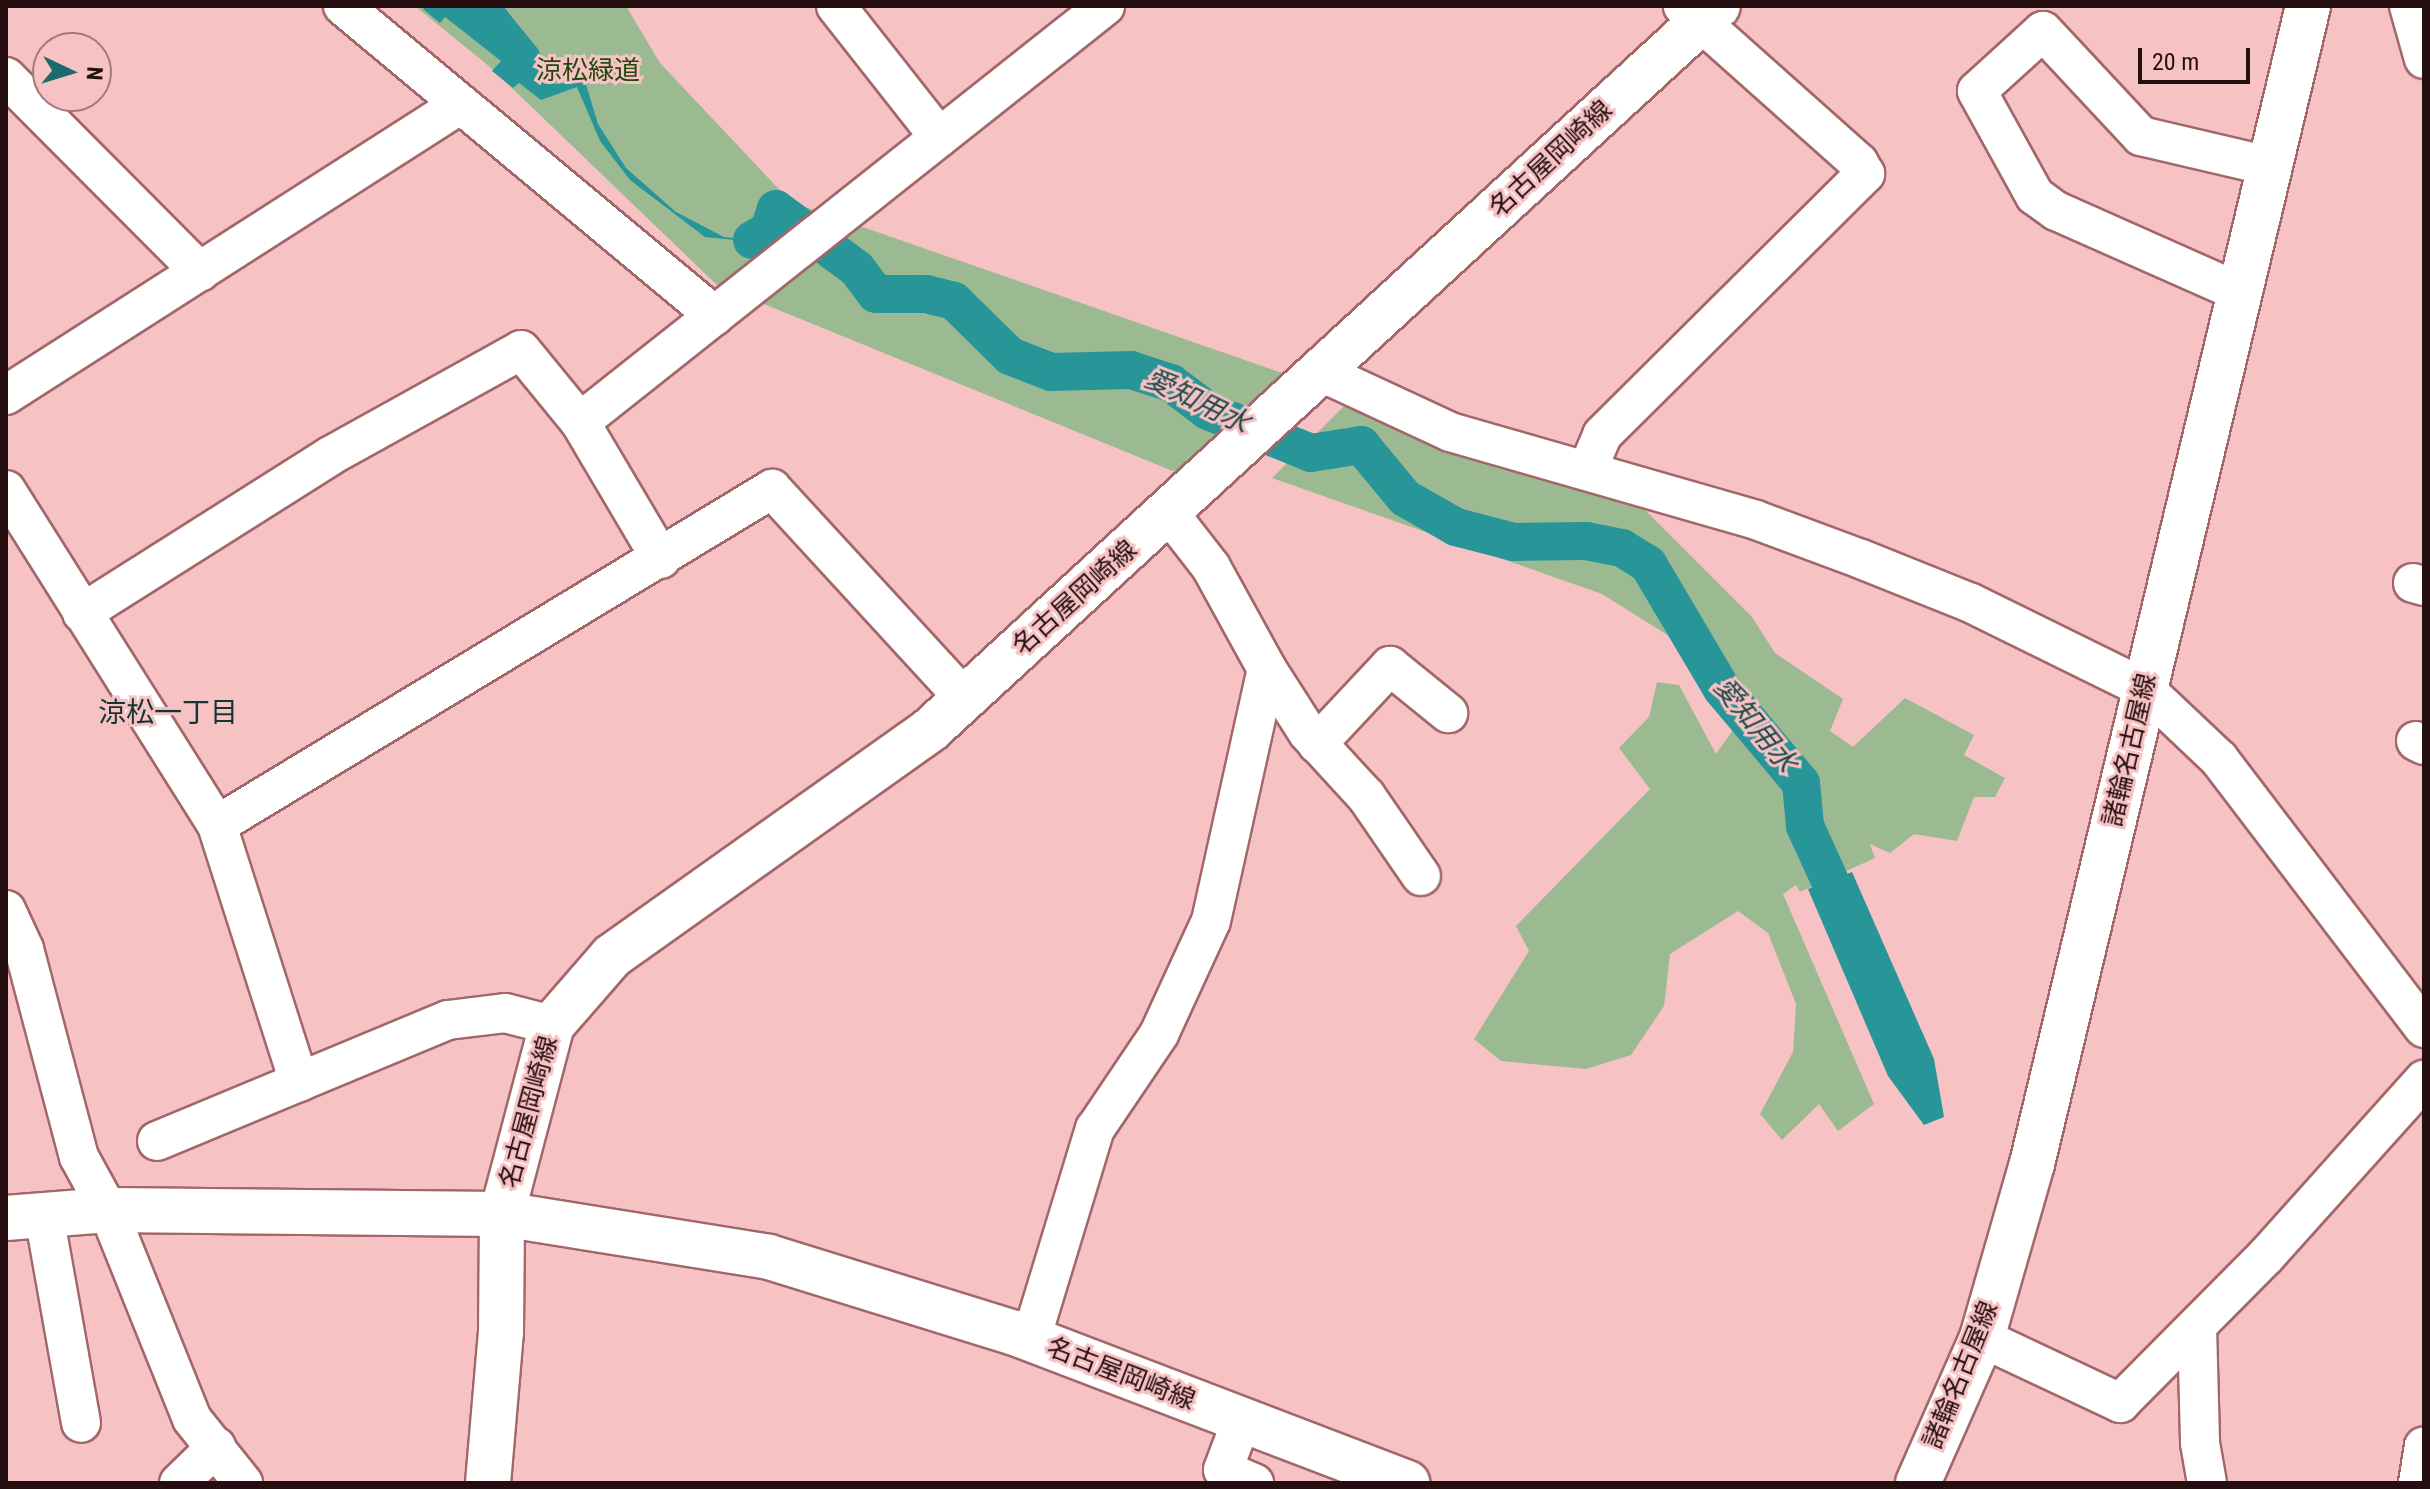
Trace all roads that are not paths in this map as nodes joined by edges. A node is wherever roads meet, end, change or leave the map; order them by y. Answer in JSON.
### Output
{"nodes":[{"id":1,"x":343,"y":6,"type":"edge"},
{"id":2,"x":836,"y":6,"type":"edge"},
{"id":3,"x":2308,"y":6,"type":"edge"},
{"id":4,"x":2409,"y":6,"type":"edge"},
{"id":5,"x":1097,"y":8,"type":"edge"},
{"id":6,"x":1700,"y":11,"type":"edge"},
{"id":7,"x":2424,"y":59,"type":"edge"},
{"id":8,"x":6,"y":77,"type":"edge"},
{"id":9,"x":461,"y":104,"type":"junction"},
{"id":10,"x":939,"y":137,"type":"junction"},
{"id":11,"x":2269,"y":166,"type":"junction"},
{"id":12,"x":200,"y":272,"type":"junction"},
{"id":13,"x":2239,"y":292,"type":"junction"},
{"id":14,"x":715,"y":316,"type":"junction"},
{"id":15,"x":1307,"y":386,"type":"junction"},
{"id":16,"x":6,"y":395,"type":"edge"},
{"id":17,"x":580,"y":422,"type":"junction"},
{"id":18,"x":1587,"y":471,"type":"junction"},
{"id":19,"x":6,"y":490,"type":"edge"},
{"id":20,"x":1169,"y":513,"type":"junction"},
{"id":21,"x":661,"y":559,"type":"junction"},
{"id":22,"x":82,"y":613,"type":"junction"},
{"id":23,"x":1267,"y":669,"type":"junction"},
{"id":24,"x":2144,"y":688,"type":"junction"},
{"id":25,"x":965,"y":699,"type":"junction"},
{"id":26,"x":1448,"y":713,"type":"dead end"},
{"id":27,"x":1317,"y":744,"type":"junction"},
{"id":28,"x":217,"y":825,"type":"junction"},
{"id":29,"x":1421,"y":876,"type":"dead end"},
{"id":30,"x":6,"y":910,"type":"edge"},
{"id":31,"x":552,"y":1025,"type":"junction"},
{"id":32,"x":2424,"y":1028,"type":"edge"},
{"id":33,"x":2424,"y":1080,"type":"edge"},
{"id":34,"x":299,"y":1082,"type":"junction"},
{"id":35,"x":157,"y":1141,"type":"dead end"},
{"id":36,"x":108,"y":1210,"type":"junction"},
{"id":37,"x":502,"y":1214,"type":"junction"},
{"id":38,"x":25,"y":1217,"type":"edge"},
{"id":39,"x":2197,"y":1326,"type":"junction"},
{"id":40,"x":1982,"y":1338,"type":"junction"},
{"id":41,"x":1031,"y":1339,"type":"junction"},
{"id":42,"x":1241,"y":1422,"type":"junction"},
{"id":43,"x":81,"y":1423,"type":"dead end"},
{"id":44,"x":2424,"y":1446,"type":"edge"},
{"id":45,"x":216,"y":1447,"type":"junction"},
{"id":46,"x":179,"y":1483,"type":"edge"},
{"id":47,"x":243,"y":1483,"type":"edge"},
{"id":48,"x":488,"y":1483,"type":"edge"},
{"id":49,"x":1254,"y":1483,"type":"edge"},
{"id":50,"x":1407,"y":1483,"type":"edge"},
{"id":51,"x":1918,"y":1483,"type":"edge"},
{"id":52,"x":2207,"y":1483,"type":"edge"},
{"id":53,"x":2418,"y":1483,"type":"edge"}],
"edges":[{"from":1,"to":9,"type":"street"},
{"from":2,"to":10,"type":"street"},
{"from":3,"to":11,"type":"main road","name":"諸輪名古屋線"},
{"from":4,"to":7,"type":"street"},
{"from":5,"to":10,"type":"street"},
{"from":6,"to":15,"type":"main road","name":"名古屋岡崎線"},
{"from":6,"to":18,"type":"street"},
{"from":8,"to":12,"type":"street"},
{"from":9,"to":12,"type":"street"},
{"from":9,"to":14,"type":"street"},
{"from":10,"to":14,"type":"street"},
{"from":11,"to":13,"type":"main road","name":"諸輪名古屋線"},
{"from":11,"to":13,"type":"street"},
{"from":12,"to":16,"type":"street"},
{"from":13,"to":24,"type":"main road","name":"諸輪名古屋線"},
{"from":14,"to":17,"type":"street"},
{"from":15,"to":18,"type":"street"},
{"from":15,"to":20,"type":"main road","name":"名古屋岡崎線"},
{"from":17,"to":21,"type":"street"},
{"from":17,"to":22,"type":"street"},
{"from":18,"to":24,"type":"street"},
{"from":19,"to":22,"type":"street"},
{"from":20,"to":23,"type":"street"},
{"from":20,"to":25,"type":"main road","name":"名古屋岡崎線"},
{"from":21,"to":25,"type":"street"},
{"from":21,"to":28,"type":"street"},
{"from":22,"to":28,"type":"street"},
{"from":23,"to":27,"type":"street"},
{"from":23,"to":41,"type":"street"},
{"from":24,"to":32,"type":"street"},
{"from":24,"to":40,"type":"main road","name":"諸輪名古屋線"},
{"from":25,"to":31,"type":"main road","name":"名古屋岡崎線"},
{"from":26,"to":27,"type":"street"},
{"from":27,"to":29,"type":"street"},
{"from":28,"to":34,"type":"street"},
{"from":30,"to":36,"type":"street"},
{"from":31,"to":34,"type":"street"},
{"from":31,"to":37,"type":"main road","name":"名古屋岡崎線"},
{"from":33,"to":39,"type":"street"},
{"from":34,"to":35,"type":"street"},
{"from":36,"to":37,"type":"main road","name":"名古屋岡崎線"},
{"from":36,"to":38,"type":"main road","name":"名古屋岡崎線"},
{"from":36,"to":45,"type":"street"},
{"from":37,"to":41,"type":"main road","name":"名古屋岡崎線"},
{"from":37,"to":48,"type":"main road"},
{"from":38,"to":43,"type":"street"},
{"from":39,"to":40,"type":"street"},
{"from":39,"to":52,"type":"street"},
{"from":40,"to":51,"type":"main road","name":"諸輪名古屋線"},
{"from":41,"to":42,"type":"main road","name":"名古屋岡崎線"},
{"from":42,"to":49,"type":"street"},
{"from":42,"to":50,"type":"main road","name":"名古屋岡崎線"},
{"from":44,"to":53,"type":"street"},
{"from":45,"to":46,"type":"street"},
{"from":45,"to":47,"type":"street"}]}
